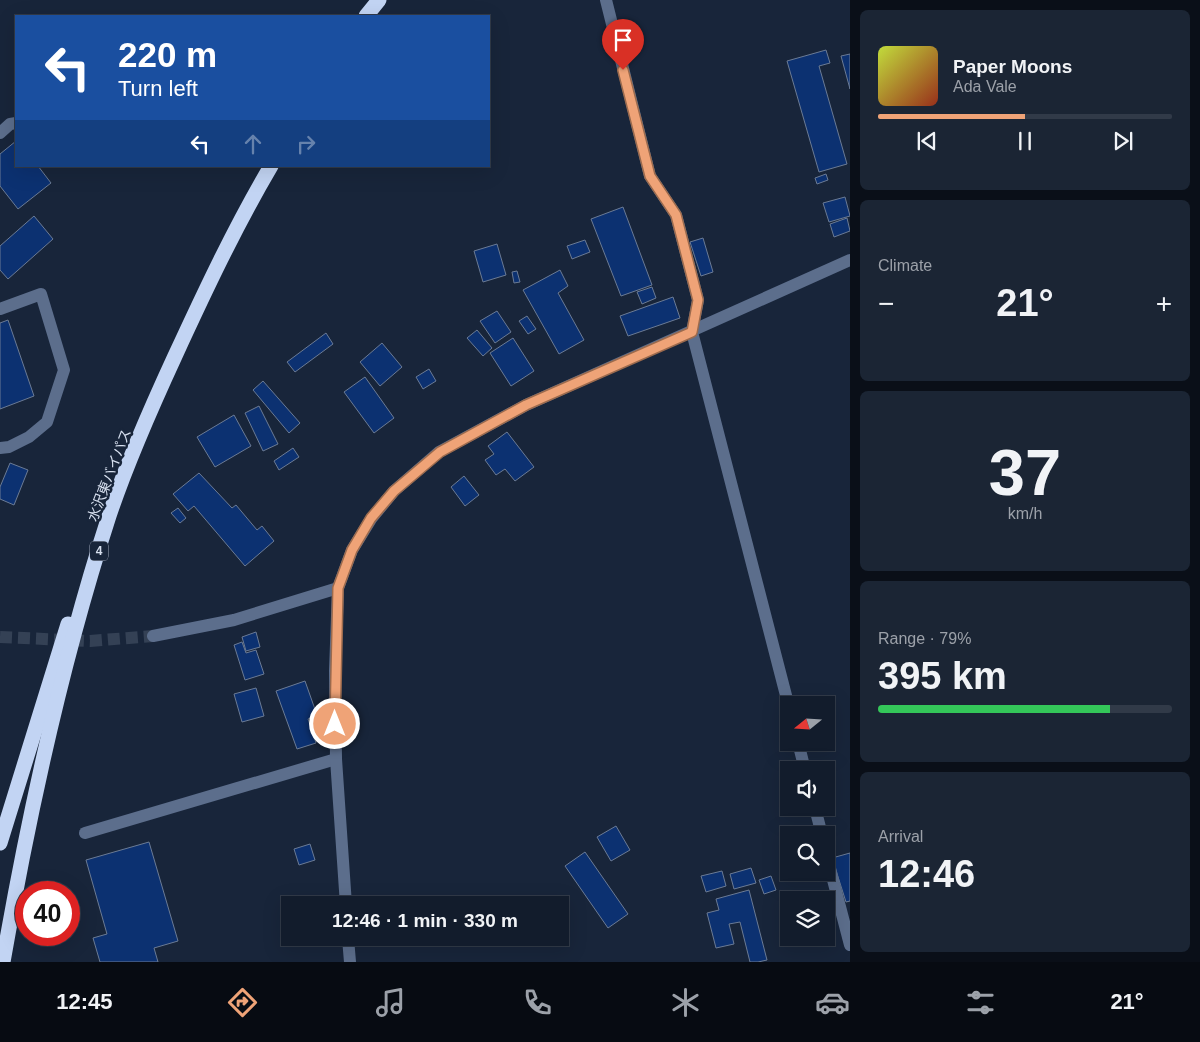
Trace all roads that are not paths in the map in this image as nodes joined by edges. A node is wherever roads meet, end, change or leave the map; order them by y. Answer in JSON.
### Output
{"nodes":[{"id":1,"x":378,"y":0,"type":"edge"},
{"id":2,"x":606,"y":0,"type":"edge"},
{"id":3,"x":367,"y":15,"type":"edge"},
{"id":4,"x":15,"y":122,"type":"edge"},
{"id":5,"x":0,"y":133,"type":"edge"},
{"id":6,"x":270,"y":167,"type":"edge"},
{"id":7,"x":850,"y":260,"type":"edge"},
{"id":8,"x":0,"y":309,"type":"edge"},
{"id":9,"x":692,"y":332,"type":"junction"},
{"id":10,"x":0,"y":448,"type":"edge"},
{"id":11,"x":109,"y":516,"type":"junction"},
{"id":12,"x":338,"y":588,"type":"junction"},
{"id":13,"x":153,"y":636,"type":"tunnel mouth"},
{"id":14,"x":786,"y":696,"type":"edge"},
{"id":15,"x":336,"y":758,"type":"junction"},
{"id":16,"x":85,"y":833,"type":"dead end"},
{"id":17,"x":0,"y":843,"type":"edge"},
{"id":18,"x":833,"y":881,"type":"edge"},
{"id":19,"x":345,"y":896,"type":"edge"},
{"id":20,"x":10,"y":923,"type":"junction"},
{"id":21,"x":850,"y":945,"type":"edge"},
{"id":22,"x":349,"y":946,"type":"edge"},
{"id":23,"x":3,"y":962,"type":"edge"},
{"id":24,"x":8,"y":962,"type":"edge"},
{"id":25,"x":350,"y":962,"type":"edge"}],
"edges":[{"from":1,"to":3,"type":"highway"},
{"from":2,"to":9,"type":"street"},
{"from":4,"to":5,"type":"street"},
{"from":6,"to":11,"type":"highway","name":"水沢東バイパス","number":"4"},
{"from":7,"to":9,"type":"street"},
{"from":8,"to":10,"type":"street"},
{"from":9,"to":12,"type":"street"},
{"from":9,"to":14,"type":"street"},
{"from":11,"to":17,"type":"highway"},
{"from":11,"to":20,"type":"highway","name":"水沢東バイパス","number":"4"},
{"from":12,"to":13,"type":"street"},
{"from":12,"to":15,"type":"street"},
{"from":15,"to":16,"type":"street"},
{"from":15,"to":19,"type":"street"},
{"from":18,"to":21,"type":"street"},
{"from":20,"to":23,"type":"highway","name":"水沢東バイパス","number":"4"},
{"from":20,"to":24,"type":"highway"},
{"from":22,"to":25,"type":"street"}]}
